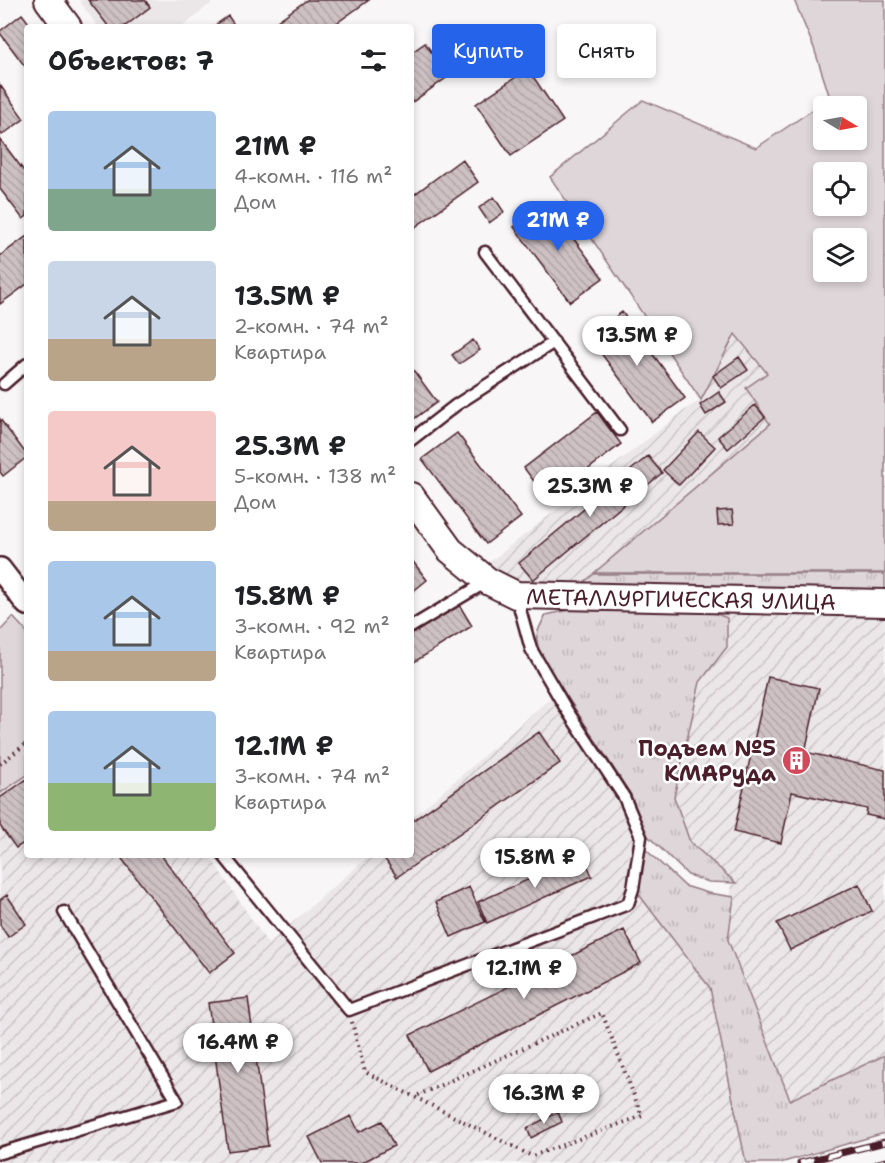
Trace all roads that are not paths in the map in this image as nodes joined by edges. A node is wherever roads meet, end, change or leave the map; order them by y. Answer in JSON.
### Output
{"nodes":[{"id":1,"x":48,"y":0,"type":"edge"},
{"id":2,"x":66,"y":24,"type":"edge"},
{"id":3,"x":485,"y":252,"type":"dead end"},
{"id":4,"x":554,"y":342,"type":"junction"},
{"id":5,"x":24,"y":367,"type":"edge"},
{"id":6,"x":4,"y":384,"type":"dead end"},
{"id":7,"x":620,"y":430,"type":"dead end"},
{"id":8,"x":414,"y":438,"type":"edge"},
{"id":9,"x":414,"y":500,"type":"edge"},
{"id":10,"x":0,"y":569,"type":"edge"},
{"id":11,"x":488,"y":581,"type":"junction"},
{"id":12,"x":24,"y":592,"type":"edge"},
{"id":13,"x":516,"y":595,"type":"junction"},
{"id":14,"x":885,"y":603,"type":"edge"},
{"id":15,"x":414,"y":625,"type":"edge"},
{"id":16,"x":225,"y":858,"type":"edge"},
{"id":17,"x":64,"y":912,"type":"dead end"},
{"id":18,"x":0,"y":1153,"type":"edge"}],
"edges":[{"from":1,"to":2,"type":"street"},
{"from":3,"to":4,"type":"lane"},
{"from":4,"to":7,"type":"lane"},
{"from":4,"to":8,"type":"lane"},
{"from":5,"to":6,"type":"lane"},
{"from":9,"to":11,"type":"street","name":"МЕТАЛЛУРГИЧЕСКАЯ УЛИЦА"},
{"from":10,"to":12,"type":"street"},
{"from":11,"to":13,"type":"street","name":"МЕТАЛЛУРГИЧЕСКАЯ УЛИЦА"},
{"from":11,"to":15,"type":"lane"},
{"from":13,"to":14,"type":"street","name":"МЕТАЛЛУРГИЧЕСКАЯ УЛИЦА"},
{"from":13,"to":16,"type":"lane"},
{"from":17,"to":18,"type":"lane"}]}
